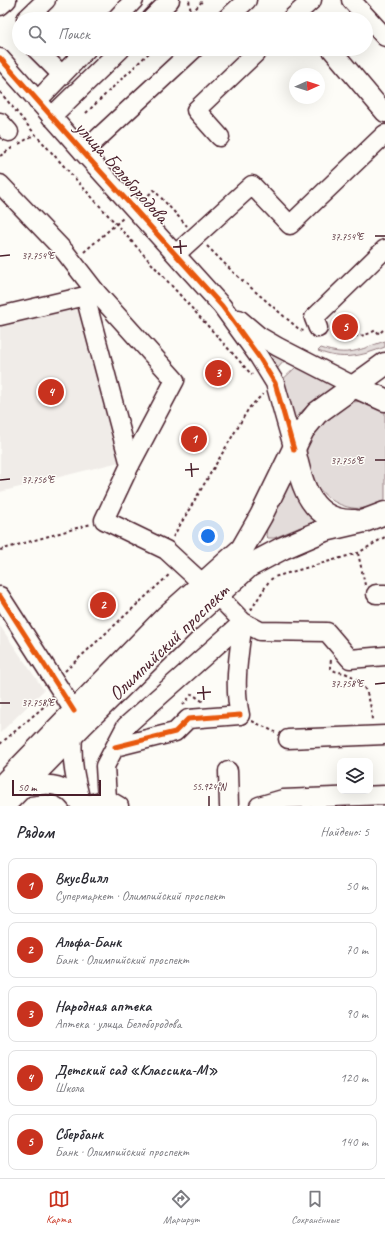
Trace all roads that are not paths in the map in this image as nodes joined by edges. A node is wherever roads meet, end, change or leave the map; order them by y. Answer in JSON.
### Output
{"nodes":[{"id":1,"x":7,"y":0,"type":"edge"},
{"id":2,"x":46,"y":0,"type":"edge"},
{"id":3,"x":134,"y":0,"type":"edge"},
{"id":4,"x":170,"y":0,"type":"edge"},
{"id":5,"x":247,"y":0,"type":"edge"},
{"id":6,"x":351,"y":0,"type":"edge"},
{"id":7,"x":0,"y":6,"type":"edge"},
{"id":8,"x":33,"y":12,"type":"edge"},
{"id":9,"x":123,"y":12,"type":"edge"},
{"id":10,"x":158,"y":12,"type":"edge"},
{"id":11,"x":234,"y":12,"type":"edge"},
{"id":12,"x":362,"y":12,"type":"edge"},
{"id":13,"x":373,"y":24,"type":"edge"},
{"id":14,"x":385,"y":37,"type":"edge"},
{"id":15,"x":43,"y":56,"type":"edge"},
{"id":16,"x":80,"y":56,"type":"edge"},
{"id":17,"x":114,"y":56,"type":"edge"},
{"id":18,"x":186,"y":56,"type":"edge"},
{"id":19,"x":253,"y":56,"type":"edge"},
{"id":20,"x":337,"y":56,"type":"edge"},
{"id":21,"x":0,"y":58,"type":"edge"},
{"id":22,"x":62,"y":75,"type":"junction"},
{"id":23,"x":37,"y":101,"type":"junction"},
{"id":24,"x":385,"y":113,"type":"edge"},
{"id":25,"x":52,"y":117,"type":"junction"},
{"id":26,"x":385,"y":134,"type":"edge"},
{"id":27,"x":220,"y":137,"type":"dead end"},
{"id":28,"x":83,"y":152,"type":"junction"},
{"id":29,"x":0,"y":184,"type":"edge"},
{"id":30,"x":385,"y":249,"type":"edge"},
{"id":31,"x":176,"y":254,"type":"junction"},
{"id":32,"x":90,"y":294,"type":"junction"},
{"id":33,"x":222,"y":306,"type":"junction"},
{"id":34,"x":0,"y":316,"type":"edge"},
{"id":35,"x":312,"y":330,"type":"road end"},
{"id":36,"x":385,"y":364,"type":"edge"},
{"id":37,"x":354,"y":386,"type":"junction"},
{"id":38,"x":385,"y":400,"type":"edge"},
{"id":39,"x":294,"y":450,"type":"junction"},
{"id":40,"x":130,"y":465,"type":"junction"},
{"id":41,"x":385,"y":513,"type":"edge"},
{"id":42,"x":364,"y":521,"type":"junction"},
{"id":43,"x":210,"y":590,"type":"junction"},
{"id":44,"x":0,"y":596,"type":"edge"},
{"id":45,"x":243,"y":622,"type":"junction"},
{"id":46,"x":385,"y":656,"type":"edge"},
{"id":47,"x":74,"y":711,"type":"junction"},
{"id":48,"x":73,"y":735,"type":"junction"},
{"id":49,"x":379,"y":735,"type":"edge"},
{"id":50,"x":288,"y":739,"type":"dead end"},
{"id":51,"x":115,"y":747,"type":"junction"},
{"id":52,"x":228,"y":771,"type":"dead end"},
{"id":53,"x":10,"y":788,"type":"edge"},
{"id":54,"x":385,"y":795,"type":"edge"},
{"id":55,"x":113,"y":803,"type":"edge"},
{"id":56,"x":3,"y":806,"type":"edge"},
{"id":57,"x":82,"y":806,"type":"edge"},
{"id":58,"x":229,"y":806,"type":"edge"},
{"id":59,"x":259,"y":806,"type":"edge"}],
"edges":[{"from":1,"to":7,"type":"street"},
{"from":2,"to":8,"type":"street"},
{"from":3,"to":9,"type":"street"},
{"from":4,"to":10,"type":"street"},
{"from":5,"to":11,"type":"street"},
{"from":6,"to":12,"type":"street"},
{"from":13,"to":14,"type":"street"},
{"from":15,"to":22,"type":"street"},
{"from":16,"to":22,"type":"street"},
{"from":17,"to":25,"type":"street"},
{"from":18,"to":28,"type":"street"},
{"from":19,"to":27,"type":"street"},
{"from":20,"to":24,"type":"street"},
{"from":21,"to":23,"type":"street","name":"улица Белобородова"},
{"from":22,"to":23,"type":"street"},
{"from":23,"to":25,"type":"street","name":"улица Белобородова"},
{"from":25,"to":28,"type":"street","name":"улица Белобородова"},
{"from":26,"to":31,"type":"street"},
{"from":28,"to":31,"type":"street","name":"улица Белобородова"},
{"from":29,"to":32,"type":"street"},
{"from":30,"to":35,"type":"street"},
{"from":31,"to":33,"type":"street","name":"улица Белобородова"},
{"from":32,"to":34,"type":"street"},
{"from":32,"to":40,"type":"street"},
{"from":32,"to":40,"type":"street"},
{"from":33,"to":37,"type":"street"},
{"from":33,"to":39,"type":"street"},
{"from":36,"to":37,"type":"main road","name":"Олимпийский проспект"},
{"from":37,"to":38,"type":"main road"},
{"from":37,"to":39,"type":"main road","name":"Олимпийский проспект"},
{"from":39,"to":42,"type":"main road","name":"Олимпийский проспект"},
{"from":39,"to":43,"type":"main road","name":"Олимпийский проспект"},
{"from":40,"to":43,"type":"street"},
{"from":41,"to":42,"type":"main road","name":"Олимпийский проспект"},
{"from":42,"to":43,"type":"main road","name":"Олимпийский проспект"},
{"from":43,"to":45,"type":"street"},
{"from":43,"to":47,"type":"main road","name":"Олимпийский проспект"},
{"from":43,"to":48,"type":"main road","name":"Олимпийский проспект"},
{"from":44,"to":47,"type":"street"},
{"from":45,"to":46,"type":"street"},
{"from":45,"to":51,"type":"street"},
{"from":45,"to":51,"type":"street"},
{"from":47,"to":53,"type":"main road","name":"Олимпийский проспект"},
{"from":48,"to":53,"type":"main road","name":"Олимпийский проспект"},
{"from":48,"to":57,"type":"street"},
{"from":49,"to":50,"type":"street"},
{"from":51,"to":55,"type":"street"},
{"from":52,"to":58,"type":"street"},
{"from":53,"to":56,"type":"main road","name":"Олимпийский проспект"},
{"from":53,"to":57,"type":"street"},
{"from":54,"to":59,"type":"street"},
{"from":55,"to":57,"type":"street"}]}
